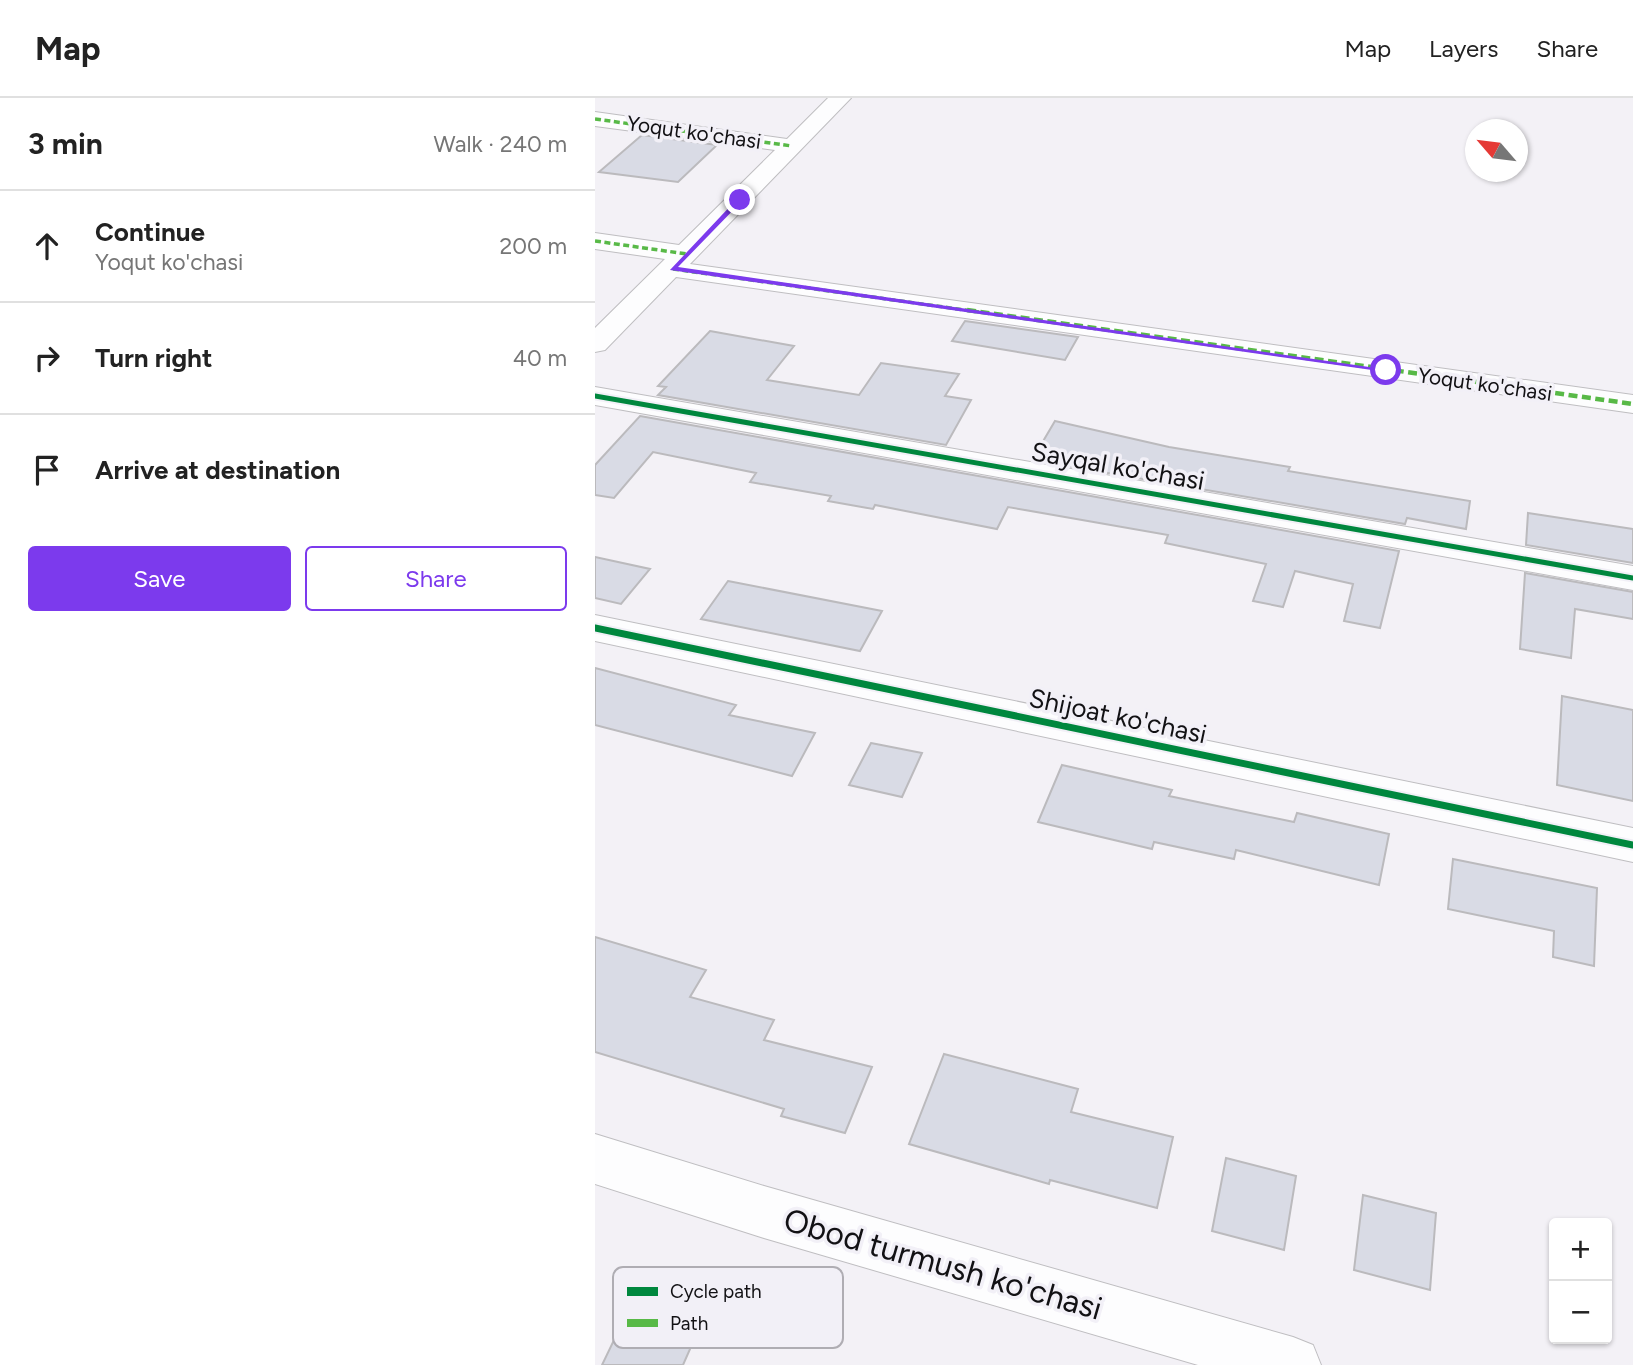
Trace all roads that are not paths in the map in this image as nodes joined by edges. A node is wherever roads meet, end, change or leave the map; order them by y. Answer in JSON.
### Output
{"nodes":[{"id":1,"x":840,"y":98,"type":"edge"},
{"id":2,"x":595,"y":119,"type":"edge"},
{"id":3,"x":792,"y":146,"type":"junction"},
{"id":4,"x":595,"y":241,"type":"edge"},
{"id":5,"x":680,"y":261,"type":"junction"},
{"id":6,"x":595,"y":344,"type":"edge"},
{"id":7,"x":595,"y":396,"type":"edge"},
{"id":8,"x":1633,"y":404,"type":"edge"},
{"id":9,"x":1633,"y":578,"type":"edge"},
{"id":10,"x":595,"y":628,"type":"edge"},
{"id":11,"x":1633,"y":845,"type":"edge"},
{"id":12,"x":595,"y":1159,"type":"edge"},
{"id":13,"x":1293,"y":1365,"type":"edge"}],
"edges":[{"from":1,"to":3,"type":"street"},
{"from":2,"to":3,"type":"street","name":"Yoqut ko'chasi"},
{"from":3,"to":5,"type":"street"},
{"from":4,"to":5,"type":"street"},
{"from":5,"to":6,"type":"street"},
{"from":5,"to":8,"type":"street","name":"Yoqut ko'chasi"},
{"from":7,"to":9,"type":"street","name":"Sayqal ko'chasi"},
{"from":10,"to":11,"type":"street","name":"Shijoat ko'chasi"},
{"from":12,"to":13,"type":"street","name":"Obod turmush ko'chasi"}]}
